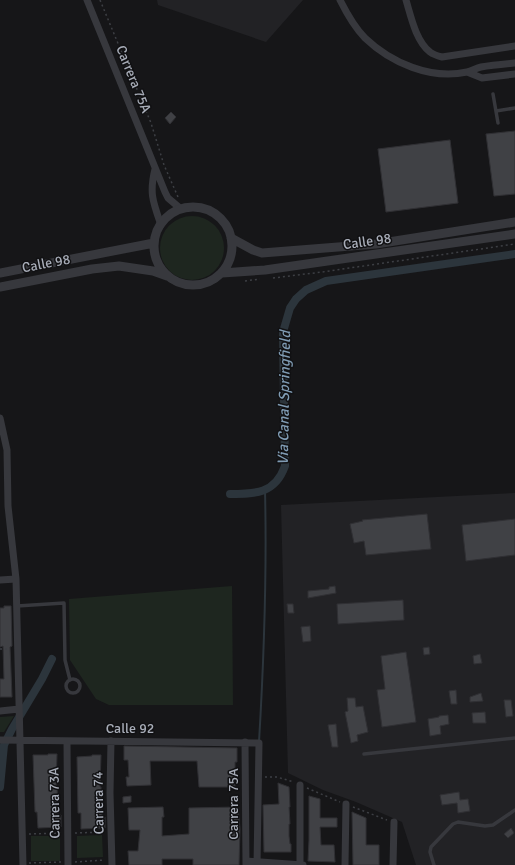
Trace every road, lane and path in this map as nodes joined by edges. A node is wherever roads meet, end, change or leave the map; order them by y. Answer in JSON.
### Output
{"nodes":[{"id":1,"x":87,"y":0,"type":"edge"},
{"id":2,"x":100,"y":0,"type":"edge"},
{"id":3,"x":340,"y":0,"type":"edge"},
{"id":4,"x":406,"y":0,"type":"edge"},
{"id":5,"x":515,"y":46,"type":"edge"},
{"id":6,"x":515,"y":62,"type":"edge"},
{"id":7,"x":467,"y":72,"type":"junction"},
{"id":8,"x":515,"y":74,"type":"edge"},
{"id":9,"x":493,"y":94,"type":"dead end"},
{"id":10,"x":515,"y":108,"type":"edge"},
{"id":11,"x":496,"y":111,"type":"junction"},
{"id":12,"x":498,"y":123,"type":"dead end"},
{"id":13,"x":155,"y":169,"type":"junction"},
{"id":14,"x":181,"y":209,"type":"junction"},
{"id":15,"x":515,"y":222,"type":"edge"},
{"id":16,"x":161,"y":224,"type":"junction"},
{"id":17,"x":515,"y":234,"type":"edge"},
{"id":18,"x":231,"y":238,"type":"junction"},
{"id":19,"x":154,"y":242,"type":"junction"},
{"id":20,"x":515,"y":244,"type":"edge"},
{"id":21,"x":0,"y":272,"type":"edge"},
{"id":22,"x":222,"y":274,"type":"junction"},
{"id":23,"x":169,"y":277,"type":"junction"},
{"id":24,"x":268,"y":278,"type":"dead end"},
{"id":25,"x":260,"y":279,"type":"dead end"},
{"id":26,"x":245,"y":281,"type":"dead end"},
{"id":27,"x":0,"y":287,"type":"edge"},
{"id":28,"x":0,"y":418,"type":"edge"},
{"id":29,"x":4,"y":465,"type":"edge"},
{"id":30,"x":0,"y":497,"type":"edge"},
{"id":31,"x":8,"y":506,"type":"junction"},
{"id":32,"x":16,"y":579,"type":"junction"},
{"id":33,"x":0,"y":580,"type":"edge"},
{"id":34,"x":17,"y":606,"type":"junction"},
{"id":35,"x":0,"y":649,"type":"edge"},
{"id":36,"x":10,"y":649,"type":"dead end"},
{"id":37,"x":70,"y":680,"type":"junction"},
{"id":38,"x":0,"y":711,"type":"edge"},
{"id":39,"x":19,"y":711,"type":"junction"},
{"id":40,"x":515,"y":738,"type":"edge"},
{"id":41,"x":17,"y":739,"type":"junction"},
{"id":42,"x":0,"y":740,"type":"edge"},
{"id":43,"x":67,"y":741,"type":"junction"},
{"id":44,"x":111,"y":741,"type":"junction"},
{"id":45,"x":245,"y":742,"type":"junction"},
{"id":46,"x":259,"y":743,"type":"joint"},
{"id":47,"x":364,"y":754,"type":"dead end"},
{"id":48,"x":259,"y":778,"type":"junction"},
{"id":49,"x":300,"y":784,"type":"junction"},
{"id":50,"x":346,"y":804,"type":"junction"},
{"id":51,"x":515,"y":810,"type":"edge"},
{"id":52,"x":394,"y":822,"type":"joint"},
{"id":53,"x":246,"y":863,"type":"edge"},
{"id":54,"x":257,"y":864,"type":"edge"},
{"id":55,"x":23,"y":865,"type":"edge"},
{"id":56,"x":68,"y":865,"type":"edge"},
{"id":57,"x":112,"y":865,"type":"edge"},
{"id":58,"x":302,"y":865,"type":"edge"},
{"id":59,"x":345,"y":865,"type":"edge"},
{"id":60,"x":393,"y":865,"type":"edge"},
{"id":61,"x":434,"y":865,"type":"edge"}],
"edges":[{"from":1,"to":13,"type":"street","name":"Carrera 75A"},
{"from":2,"to":14,"type":"path"},
{"from":3,"to":7,"type":"street"},
{"from":4,"to":5,"type":"street"},
{"from":6,"to":7,"type":"street"},
{"from":7,"to":8,"type":"street"},
{"from":9,"to":11,"type":"lane"},
{"from":10,"to":11,"type":"lane"},
{"from":11,"to":12,"type":"lane"},
{"from":13,"to":14,"type":"street","name":"Carrera 75A"},
{"from":13,"to":16,"type":"street"},
{"from":14,"to":16,"type":"street"},
{"from":14,"to":18,"type":"street"},
{"from":15,"to":18,"type":"street","name":"Calle 98"},
{"from":16,"to":19,"type":"street"},
{"from":17,"to":22,"type":"street","name":"Calle 98"},
{"from":18,"to":22,"type":"street"},
{"from":19,"to":21,"type":"street","name":"Calle 98"},
{"from":19,"to":23,"type":"street"},
{"from":20,"to":24,"type":"path"},
{"from":22,"to":23,"type":"street"},
{"from":23,"to":27,"type":"street","name":"Calle 98"},
{"from":25,"to":26,"type":"path"},
{"from":28,"to":29,"type":"street"},
{"from":29,"to":31,"type":"street"},
{"from":30,"to":31,"type":"street"},
{"from":31,"to":32,"type":"street"},
{"from":32,"to":33,"type":"street"},
{"from":32,"to":34,"type":"street"},
{"from":34,"to":37,"type":"lane"},
{"from":34,"to":39,"type":"street"},
{"from":35,"to":36,"type":"path"},
{"from":37,"to":37,"type":"lane"},
{"from":38,"to":39,"type":"street"},
{"from":39,"to":41,"type":"street"},
{"from":40,"to":47,"type":"lane"},
{"from":41,"to":42,"type":"street","name":"Calle 92"},
{"from":41,"to":43,"type":"street","name":"Calle 92"},
{"from":41,"to":55,"type":"street"},
{"from":43,"to":44,"type":"street","name":"Calle 92"},
{"from":43,"to":56,"type":"street","name":"Carrera 73A"},
{"from":44,"to":45,"type":"street","name":"Calle 92"},
{"from":44,"to":57,"type":"street","name":"Carrera 74"},
{"from":45,"to":46,"type":"street","name":"Calle 92"},
{"from":45,"to":53,"type":"street","name":"Carrera 75A"},
{"from":46,"to":48,"type":"street","name":"Carrera 75A"},
{"from":48,"to":49,"type":"path"},
{"from":48,"to":54,"type":"street","name":"Carrera 75A"},
{"from":49,"to":50,"type":"path"},
{"from":49,"to":58,"type":"street"},
{"from":50,"to":52,"type":"path"},
{"from":50,"to":59,"type":"street"},
{"from":51,"to":61,"type":"lane"},
{"from":52,"to":60,"type":"street"},
{"from":53,"to":54,"type":"street"},
{"from":54,"to":58,"type":"street"}]}
